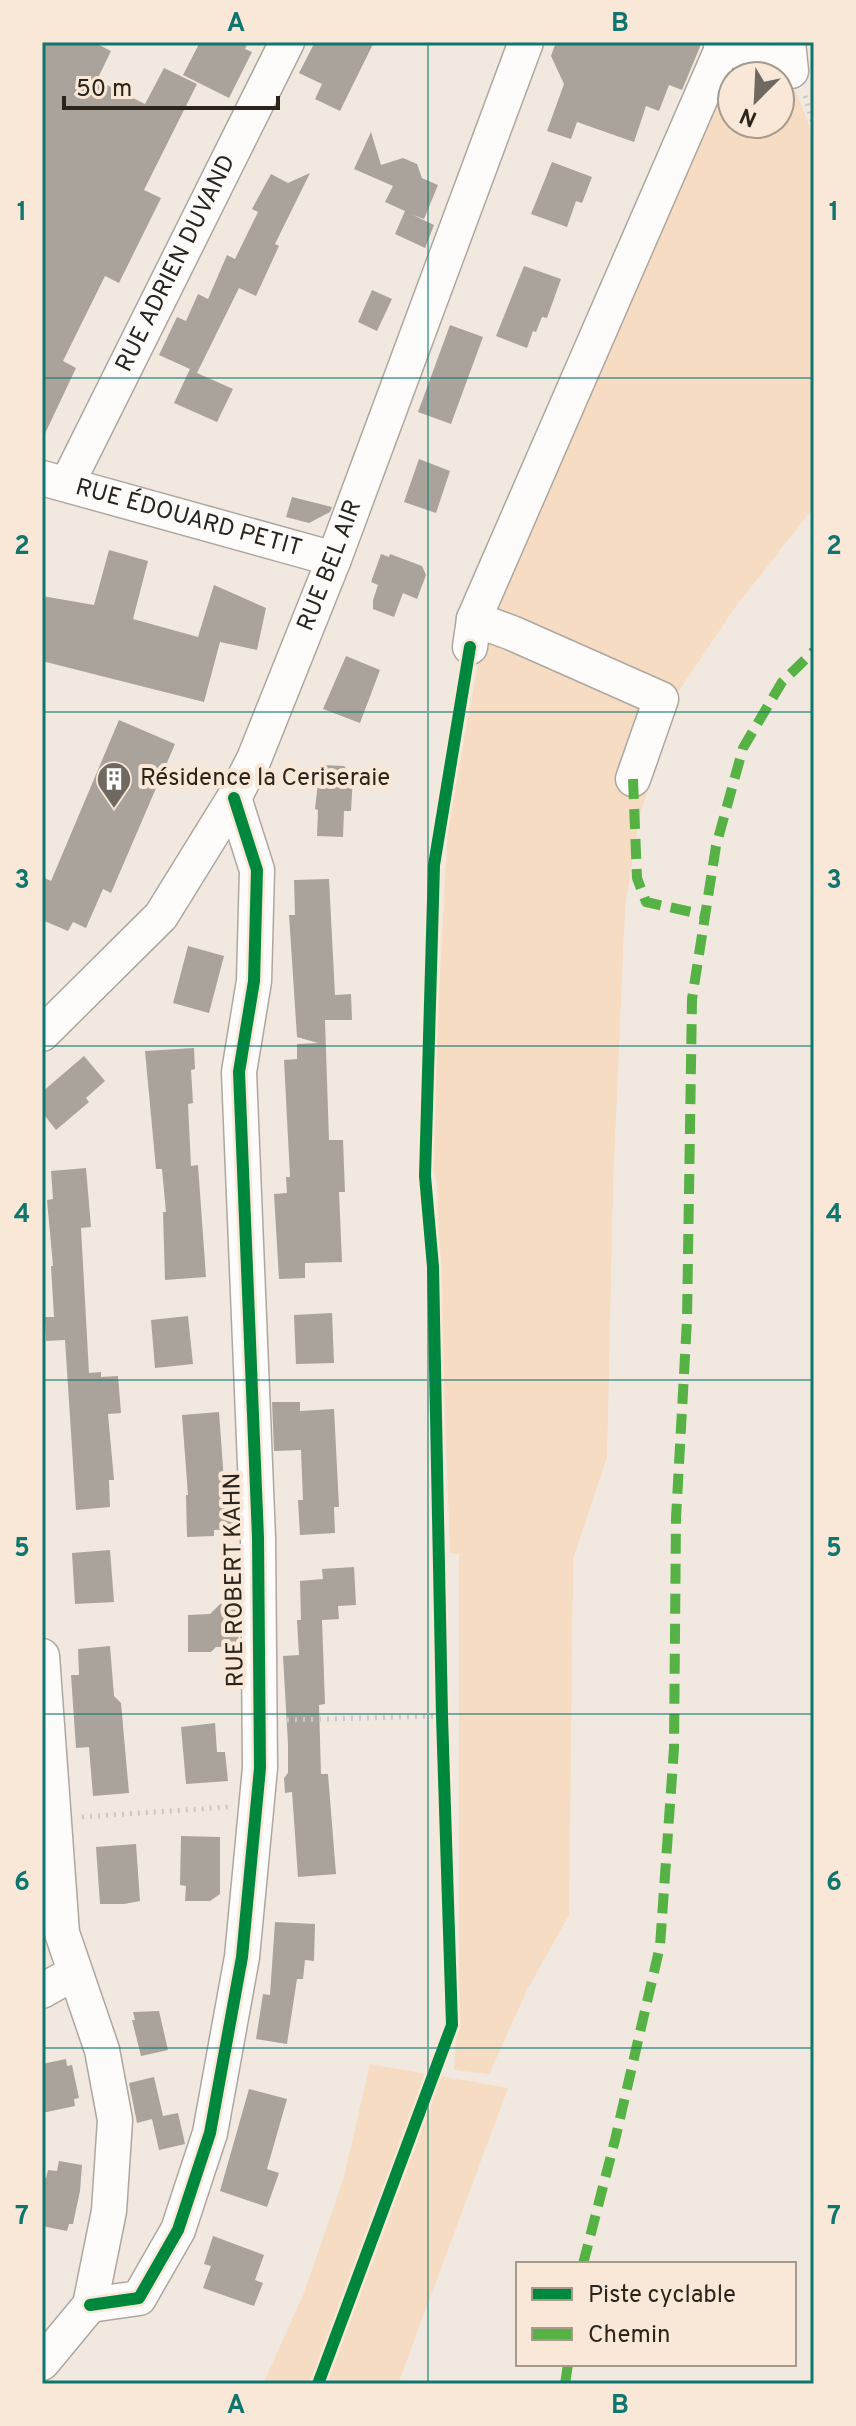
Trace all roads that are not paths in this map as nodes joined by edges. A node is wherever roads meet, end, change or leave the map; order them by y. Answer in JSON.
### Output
{"nodes":[{"id":1,"x":287,"y":42,"type":"edge"},
{"id":2,"x":526,"y":42,"type":"edge"},
{"id":3,"x":788,"y":42,"type":"edge"},
{"id":4,"x":723,"y":44,"type":"edge"},
{"id":5,"x":54,"y":481,"type":"edge"},
{"id":6,"x":334,"y":559,"type":"junction"},
{"id":7,"x":633,"y":779,"type":"dead end"},
{"id":8,"x":234,"y":798,"type":"junction"},
{"id":9,"x":42,"y":1034,"type":"edge"},
{"id":10,"x":43,"y":1670,"type":"edge"},
{"id":11,"x":74,"y":1973,"type":"junction"},
{"id":12,"x":42,"y":1991,"type":"edge"},
{"id":13,"x":90,"y":2305,"type":"junction"},
{"id":14,"x":42,"y":2363,"type":"edge"}],
"edges":[{"from":1,"to":5,"type":"street","name":"RUE ADRIEN DUVAND"},
{"from":2,"to":6,"type":"street","name":"RUE BEL AIR"},
{"from":3,"to":4,"type":"street"},
{"from":4,"to":7,"type":"street"},
{"from":5,"to":6,"type":"street","name":"RUE ÉDOUARD PETIT"},
{"from":6,"to":8,"type":"street","name":"RUE BEL AIR"},
{"from":8,"to":9,"type":"street","name":"RUE BEL AIR"},
{"from":8,"to":13,"type":"street","name":"RUE ROBERT KAHN"},
{"from":10,"to":11,"type":"street"},
{"from":11,"to":12,"type":"street"},
{"from":11,"to":13,"type":"street"},
{"from":13,"to":14,"type":"street"}]}
